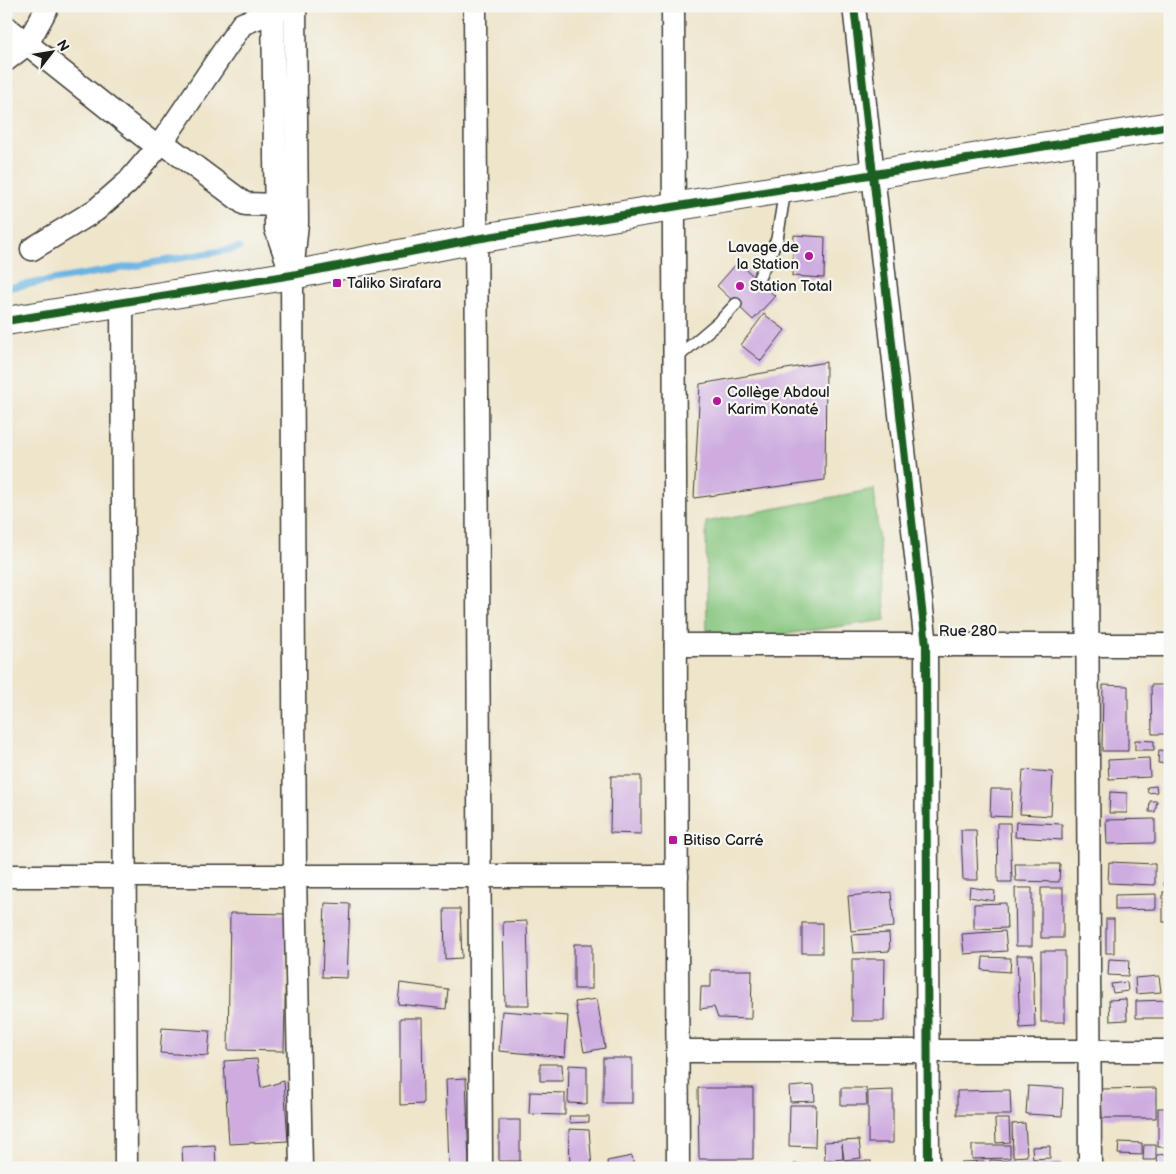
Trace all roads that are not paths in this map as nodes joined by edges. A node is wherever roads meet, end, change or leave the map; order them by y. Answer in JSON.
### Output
{"nodes":[{"id":1,"x":48,"y":6,"type":"edge"},
{"id":2,"x":295,"y":6,"type":"edge"},
{"id":3,"x":475,"y":6,"type":"edge"},
{"id":4,"x":673,"y":6,"type":"edge"},
{"id":5,"x":854,"y":6,"type":"edge"},
{"id":6,"x":278,"y":8,"type":"edge"},
{"id":7,"x":6,"y":28,"type":"edge"},
{"id":8,"x":27,"y":44,"type":"junction"},
{"id":9,"x":6,"y":60,"type":"edge"},
{"id":10,"x":1170,"y":126,"type":"edge"},
{"id":11,"x":1085,"y":139,"type":"junction"},
{"id":12,"x":160,"y":144,"type":"junction"},
{"id":13,"x":873,"y":175,"type":"junction"},
{"id":14,"x":785,"y":190,"type":"junction"},
{"id":15,"x":297,"y":201,"type":"junction"},
{"id":16,"x":275,"y":205,"type":"junction"},
{"id":17,"x":674,"y":208,"type":"junction"},
{"id":18,"x":476,"y":239,"type":"junction"},
{"id":19,"x":32,"y":249,"type":"dead end"},
{"id":20,"x":292,"y":275,"type":"junction"},
{"id":21,"x":758,"y":280,"type":"dead end"},
{"id":22,"x":122,"y":302,"type":"junction"},
{"id":23,"x":736,"y":304,"type":"dead end"},
{"id":24,"x":6,"y":321,"type":"edge"},
{"id":25,"x":674,"y":360,"type":"junction"},
{"id":26,"x":676,"y":645,"type":"junction"},
{"id":27,"x":926,"y":645,"type":"junction"},
{"id":28,"x":1087,"y":645,"type":"junction"},
{"id":29,"x":1170,"y":645,"type":"edge"},
{"id":30,"x":6,"y":876,"type":"edge"},
{"id":31,"x":125,"y":876,"type":"junction"},
{"id":32,"x":295,"y":876,"type":"junction"},
{"id":33,"x":479,"y":876,"type":"junction"},
{"id":34,"x":677,"y":876,"type":"junction"},
{"id":35,"x":678,"y":1051,"type":"junction"},
{"id":36,"x":928,"y":1051,"type":"junction"},
{"id":37,"x":1089,"y":1051,"type":"junction"},
{"id":38,"x":1170,"y":1051,"type":"edge"},
{"id":39,"x":126,"y":1168,"type":"edge"},
{"id":40,"x":301,"y":1168,"type":"edge"},
{"id":41,"x":481,"y":1168,"type":"edge"},
{"id":42,"x":678,"y":1168,"type":"edge"},
{"id":43,"x":928,"y":1168,"type":"edge"},
{"id":44,"x":1090,"y":1168,"type":"edge"}],
"edges":[{"from":1,"to":8,"type":"street"},
{"from":2,"to":15,"type":"street"},
{"from":3,"to":18,"type":"street"},
{"from":4,"to":17,"type":"street"},
{"from":5,"to":13,"type":"street"},
{"from":6,"to":12,"type":"street"},
{"from":6,"to":16,"type":"street"},
{"from":7,"to":8,"type":"street"},
{"from":8,"to":9,"type":"street"},
{"from":8,"to":12,"type":"street"},
{"from":10,"to":11,"type":"street"},
{"from":11,"to":13,"type":"street"},
{"from":11,"to":28,"type":"street"},
{"from":12,"to":16,"type":"street"},
{"from":12,"to":19,"type":"street"},
{"from":13,"to":14,"type":"street"},
{"from":13,"to":27,"type":"street"},
{"from":14,"to":17,"type":"street"},
{"from":14,"to":21,"type":"lane"},
{"from":15,"to":16,"type":"street"},
{"from":15,"to":20,"type":"street"},
{"from":16,"to":20,"type":"street"},
{"from":17,"to":18,"type":"street"},
{"from":17,"to":25,"type":"street"},
{"from":18,"to":20,"type":"street"},
{"from":18,"to":33,"type":"street"},
{"from":20,"to":22,"type":"street"},
{"from":20,"to":32,"type":"street"},
{"from":22,"to":24,"type":"street"},
{"from":22,"to":31,"type":"street"},
{"from":23,"to":25,"type":"lane"},
{"from":25,"to":26,"type":"street"},
{"from":26,"to":27,"type":"street","name":"Rue 280"},
{"from":26,"to":34,"type":"street"},
{"from":27,"to":28,"type":"street","name":"Rue 280"},
{"from":27,"to":36,"type":"street"},
{"from":28,"to":29,"type":"street","name":"Rue 280"},
{"from":28,"to":37,"type":"street"},
{"from":30,"to":31,"type":"street"},
{"from":31,"to":32,"type":"street"},
{"from":31,"to":39,"type":"street"},
{"from":32,"to":33,"type":"street"},
{"from":32,"to":40,"type":"street"},
{"from":33,"to":34,"type":"street"},
{"from":33,"to":41,"type":"street"},
{"from":34,"to":35,"type":"street"},
{"from":35,"to":36,"type":"street"},
{"from":35,"to":42,"type":"street"},
{"from":36,"to":37,"type":"street"},
{"from":36,"to":43,"type":"street"},
{"from":37,"to":38,"type":"street"},
{"from":37,"to":44,"type":"street"}]}
